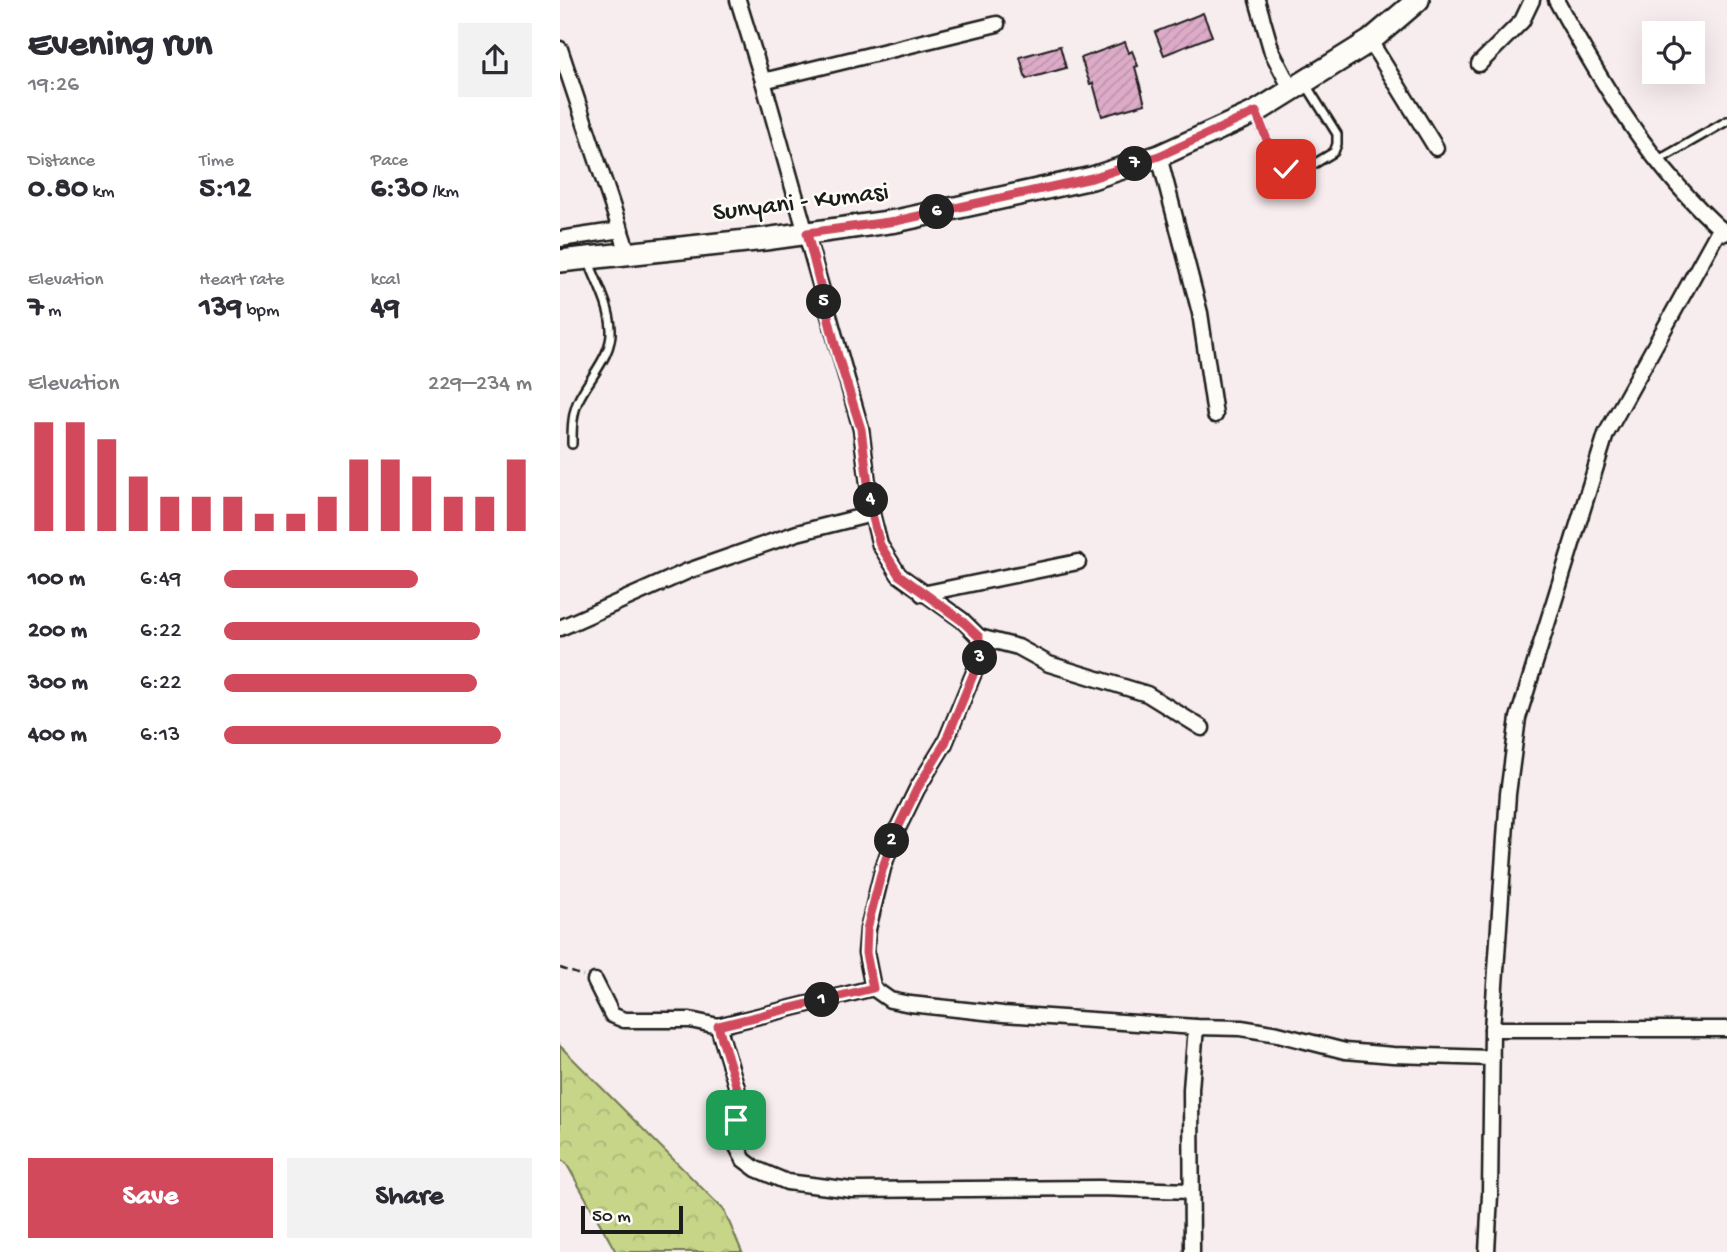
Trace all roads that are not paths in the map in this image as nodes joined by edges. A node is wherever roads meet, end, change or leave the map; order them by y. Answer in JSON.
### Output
{"nodes":[{"id":1,"x":738,"y":0,"type":"edge"},
{"id":2,"x":1257,"y":0,"type":"edge"},
{"id":3,"x":1418,"y":0,"type":"edge"},
{"id":4,"x":1532,"y":0,"type":"edge"},
{"id":5,"x":1556,"y":0,"type":"edge"},
{"id":6,"x":997,"y":23,"type":"dead end"},
{"id":7,"x":1370,"y":41,"type":"junction"},
{"id":8,"x":560,"y":49,"type":"edge"},
{"id":9,"x":1479,"y":64,"type":"dead end"},
{"id":10,"x":763,"y":81,"type":"junction"},
{"id":11,"x":1299,"y":87,"type":"junction"},
{"id":12,"x":1256,"y":112,"type":"junction"},
{"id":13,"x":1727,"y":121,"type":"edge"},
{"id":14,"x":1436,"y":148,"type":"dead end"},
{"id":15,"x":1159,"y":156,"type":"junction"},
{"id":16,"x":1657,"y":161,"type":"junction"},
{"id":17,"x":621,"y":230,"type":"junction"},
{"id":18,"x":1723,"y":232,"type":"edge"},
{"id":19,"x":807,"y":233,"type":"junction"},
{"id":20,"x":560,"y":239,"type":"edge"},
{"id":21,"x":628,"y":253,"type":"junction"},
{"id":22,"x":588,"y":258,"type":"junction"},
{"id":23,"x":560,"y":261,"type":"edge"},
{"id":24,"x":1214,"y":415,"type":"dead end"},
{"id":25,"x":572,"y":444,"type":"dead end"},
{"id":26,"x":872,"y":514,"type":"junction"},
{"id":27,"x":1078,"y":562,"type":"dead end"},
{"id":28,"x":922,"y":594,"type":"junction"},
{"id":29,"x":560,"y":628,"type":"edge"},
{"id":30,"x":979,"y":637,"type":"junction"},
{"id":31,"x":1202,"y":728,"type":"dead end"},
{"id":32,"x":595,"y":981,"type":"road end"},
{"id":33,"x":873,"y":988,"type":"junction"},
{"id":34,"x":718,"y":1026,"type":"junction"},
{"id":35,"x":1196,"y":1027,"type":"junction"},
{"id":36,"x":1492,"y":1029,"type":"junction"},
{"id":37,"x":1727,"y":1029,"type":"edge"},
{"id":38,"x":1492,"y":1058,"type":"junction"},
{"id":39,"x":1191,"y":1191,"type":"junction"},
{"id":40,"x":1192,"y":1252,"type":"edge"},
{"id":41,"x":1487,"y":1252,"type":"edge"}],
"edges":[{"from":1,"to":10,"type":"street"},
{"from":2,"to":11,"type":"street"},
{"from":3,"to":7,"type":"main road","name":"Sunyani - Kumasi"},
{"from":4,"to":9,"type":"street"},
{"from":5,"to":16,"type":"street"},
{"from":6,"to":10,"type":"street"},
{"from":7,"to":11,"type":"main road","name":"Sunyani - Kumasi"},
{"from":7,"to":14,"type":"street"},
{"from":8,"to":17,"type":"street"},
{"from":10,"to":19,"type":"street"},
{"from":11,"to":12,"type":"main road","name":"Sunyani - Kumasi"},
{"from":11,"to":12,"type":"lane"},
{"from":12,"to":15,"type":"main road","name":"Sunyani - Kumasi"},
{"from":13,"to":16,"type":"lane"},
{"from":15,"to":19,"type":"main road","name":"Sunyani - Kumasi"},
{"from":15,"to":24,"type":"street"},
{"from":16,"to":18,"type":"street"},
{"from":17,"to":20,"type":"street"},
{"from":17,"to":21,"type":"street"},
{"from":18,"to":36,"type":"street"},
{"from":19,"to":21,"type":"main road","name":"Sunyani - Kumasi"},
{"from":19,"to":26,"type":"street"},
{"from":21,"to":22,"type":"main road","name":"Sunyani - Kumasi"},
{"from":22,"to":23,"type":"main road","name":"Sunyani - Kumasi"},
{"from":22,"to":25,"type":"lane"},
{"from":26,"to":28,"type":"street"},
{"from":26,"to":29,"type":"street"},
{"from":27,"to":28,"type":"street"},
{"from":28,"to":30,"type":"street"},
{"from":30,"to":31,"type":"street"},
{"from":30,"to":33,"type":"street"},
{"from":32,"to":34,"type":"street"},
{"from":33,"to":34,"type":"street"},
{"from":33,"to":35,"type":"street"},
{"from":34,"to":39,"type":"street"},
{"from":35,"to":38,"type":"street"},
{"from":35,"to":39,"type":"street"},
{"from":36,"to":37,"type":"street"},
{"from":36,"to":38,"type":"street"},
{"from":38,"to":41,"type":"street"},
{"from":39,"to":40,"type":"street"}]}
